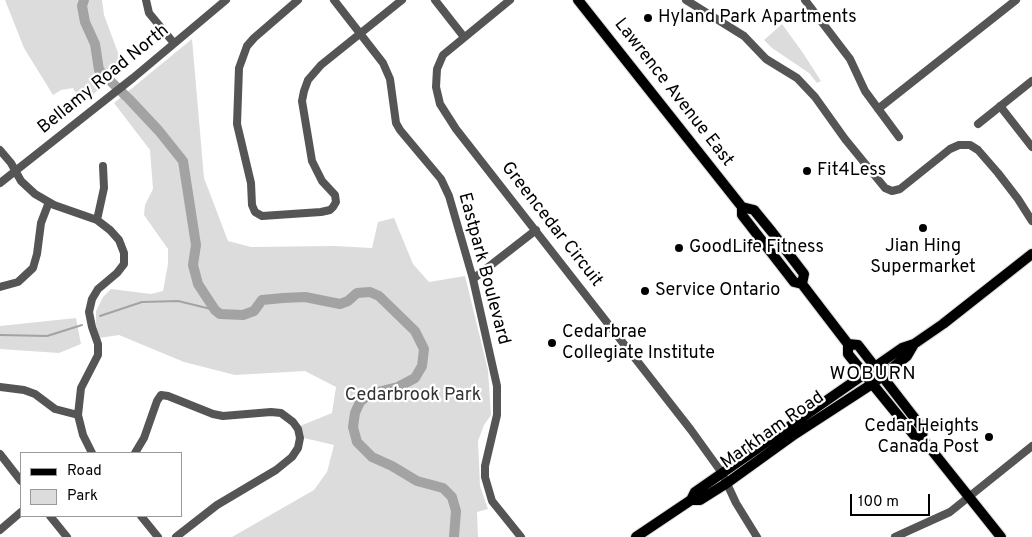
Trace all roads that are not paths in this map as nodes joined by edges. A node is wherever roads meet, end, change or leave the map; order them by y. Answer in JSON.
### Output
{"nodes":[{"id":1,"x":146,"y":0,"type":"edge"},
{"id":2,"x":226,"y":0,"type":"edge"},
{"id":3,"x":298,"y":0,"type":"edge"},
{"id":4,"x":334,"y":0,"type":"edge"},
{"id":5,"x":402,"y":0,"type":"edge"},
{"id":6,"x":435,"y":0,"type":"edge"},
{"id":7,"x":510,"y":0,"type":"edge"},
{"id":8,"x":578,"y":0,"type":"edge"},
{"id":9,"x":686,"y":0,"type":"edge"},
{"id":10,"x":804,"y":0,"type":"edge"},
{"id":11,"x":1016,"y":0,"type":"edge"},
{"id":12,"x":361,"y":33,"type":"junction"},
{"id":13,"x":464,"y":37,"type":"junction"},
{"id":14,"x":173,"y":42,"type":"junction"},
{"id":15,"x":1032,"y":82,"type":"edge"},
{"id":16,"x":1000,"y":106,"type":"junction"},
{"id":17,"x":878,"y":108,"type":"junction"},
{"id":18,"x":978,"y":124,"type":"dead end"},
{"id":19,"x":899,"y":137,"type":"dead end"},
{"id":20,"x":1032,"y":147,"type":"edge"},
{"id":21,"x":0,"y":150,"type":"edge"},
{"id":22,"x":103,"y":166,"type":"dead end"},
{"id":23,"x":16,"y":170,"type":"junction"},
{"id":24,"x":0,"y":183,"type":"edge"},
{"id":25,"x":49,"y":202,"type":"junction"},
{"id":26,"x":97,"y":220,"type":"junction"},
{"id":27,"x":1032,"y":221,"type":"edge"},
{"id":28,"x":536,"y":230,"type":"junction"},
{"id":29,"x":1032,"y":254,"type":"edge"},
{"id":30,"x":473,"y":279,"type":"junction"},
{"id":31,"x":0,"y":287,"type":"edge"},
{"id":32,"x":848,"y":344,"type":"junction"},
{"id":33,"x":878,"y":371,"type":"junction"},
{"id":34,"x":865,"y":375,"type":"junction"},
{"id":35,"x":872,"y":384,"type":"junction"},
{"id":36,"x":0,"y":388,"type":"edge"},
{"id":37,"x":78,"y":414,"type":"junction"},
{"id":38,"x":922,"y":438,"type":"junction"},
{"id":39,"x":1032,"y":446,"type":"edge"},
{"id":40,"x":91,"y":452,"type":"edge"},
{"id":41,"x":136,"y":452,"type":"edge"},
{"id":42,"x":0,"y":454,"type":"edge"},
{"id":43,"x":722,"y":473,"type":"junction"},
{"id":44,"x":20,"y":480,"type":"edge"},
{"id":45,"x":727,"y":483,"type":"junction"},
{"id":46,"x":969,"y":497,"type":"junction"},
{"id":47,"x":691,"y":500,"type":"junction"},
{"id":48,"x":20,"y":513,"type":"edge"},
{"id":49,"x":51,"y":517,"type":"edge"},
{"id":50,"x":142,"y":517,"type":"edge"},
{"id":51,"x":0,"y":530,"type":"edge"},
{"id":52,"x":67,"y":537,"type":"edge"},
{"id":53,"x":158,"y":537,"type":"edge"},
{"id":54,"x":176,"y":537,"type":"edge"},
{"id":55,"x":522,"y":537,"type":"edge"},
{"id":56,"x":636,"y":537,"type":"edge"},
{"id":57,"x":758,"y":537,"type":"edge"},
{"id":58,"x":895,"y":537,"type":"edge"},
{"id":59,"x":1001,"y":537,"type":"edge"}],
"edges":[{"from":1,"to":14,"type":"street"},
{"from":2,"to":14,"type":"street","name":"Bellamy Road North"},
{"from":3,"to":12,"type":"street"},
{"from":4,"to":12,"type":"street","name":"Eastpark Boulevard"},
{"from":5,"to":12,"type":"street"},
{"from":6,"to":13,"type":"street"},
{"from":7,"to":13,"type":"street","name":"Greencedar Circuit"},
{"from":8,"to":32,"type":"main road","name":"Lawrence Avenue East"},
{"from":9,"to":27,"type":"street"},
{"from":10,"to":17,"type":"street"},
{"from":11,"to":17,"type":"street"},
{"from":12,"to":30,"type":"street","name":"Eastpark Boulevard"},
{"from":13,"to":28,"type":"street","name":"Greencedar Circuit"},
{"from":14,"to":23,"type":"street","name":"Bellamy Road North"},
{"from":15,"to":16,"type":"street"},
{"from":16,"to":18,"type":"street"},
{"from":16,"to":20,"type":"street"},
{"from":17,"to":19,"type":"street"},
{"from":21,"to":23,"type":"street"},
{"from":22,"to":26,"type":"street"},
{"from":23,"to":24,"type":"street","name":"Bellamy Road North"},
{"from":23,"to":25,"type":"street"},
{"from":25,"to":26,"type":"street"},
{"from":25,"to":31,"type":"street"},
{"from":26,"to":37,"type":"street"},
{"from":28,"to":30,"type":"street"},
{"from":28,"to":43,"type":"street","name":"Greencedar Circuit"},
{"from":29,"to":33,"type":"main road","name":"Markham Road"},
{"from":30,"to":55,"type":"street","name":"Eastpark Boulevard"},
{"from":32,"to":33,"type":"main road","name":"Lawrence Avenue East"},
{"from":32,"to":34,"type":"main road","name":"Lawrence Avenue East"},
{"from":33,"to":34,"type":"main road","name":"Markham Road"},
{"from":33,"to":35,"type":"main road","name":"Markham Road"},
{"from":33,"to":38,"type":"main road","name":"Lawrence Avenue East"},
{"from":34,"to":35,"type":"main road","name":"Lawrence Avenue East"},
{"from":34,"to":43,"type":"main road","name":"Markham Road"},
{"from":35,"to":38,"type":"main road","name":"Lawrence Avenue East"},
{"from":35,"to":45,"type":"main road","name":"Markham Road"},
{"from":36,"to":37,"type":"street"},
{"from":37,"to":40,"type":"street"},
{"from":38,"to":46,"type":"main road","name":"Lawrence Avenue East"},
{"from":39,"to":46,"type":"street"},
{"from":41,"to":54,"type":"street"},
{"from":42,"to":44,"type":"street"},
{"from":43,"to":45,"type":"street","name":"Greencedar Circuit"},
{"from":43,"to":47,"type":"main road","name":"Markham Road"},
{"from":45,"to":47,"type":"main road","name":"Markham Road"},
{"from":45,"to":57,"type":"street","name":"Greencedar Circuit"},
{"from":46,"to":58,"type":"street"},
{"from":46,"to":59,"type":"main road","name":"Lawrence Avenue East"},
{"from":47,"to":56,"type":"main road","name":"Markham Road"},
{"from":48,"to":51,"type":"street"},
{"from":49,"to":52,"type":"street"},
{"from":50,"to":53,"type":"street"}]}
